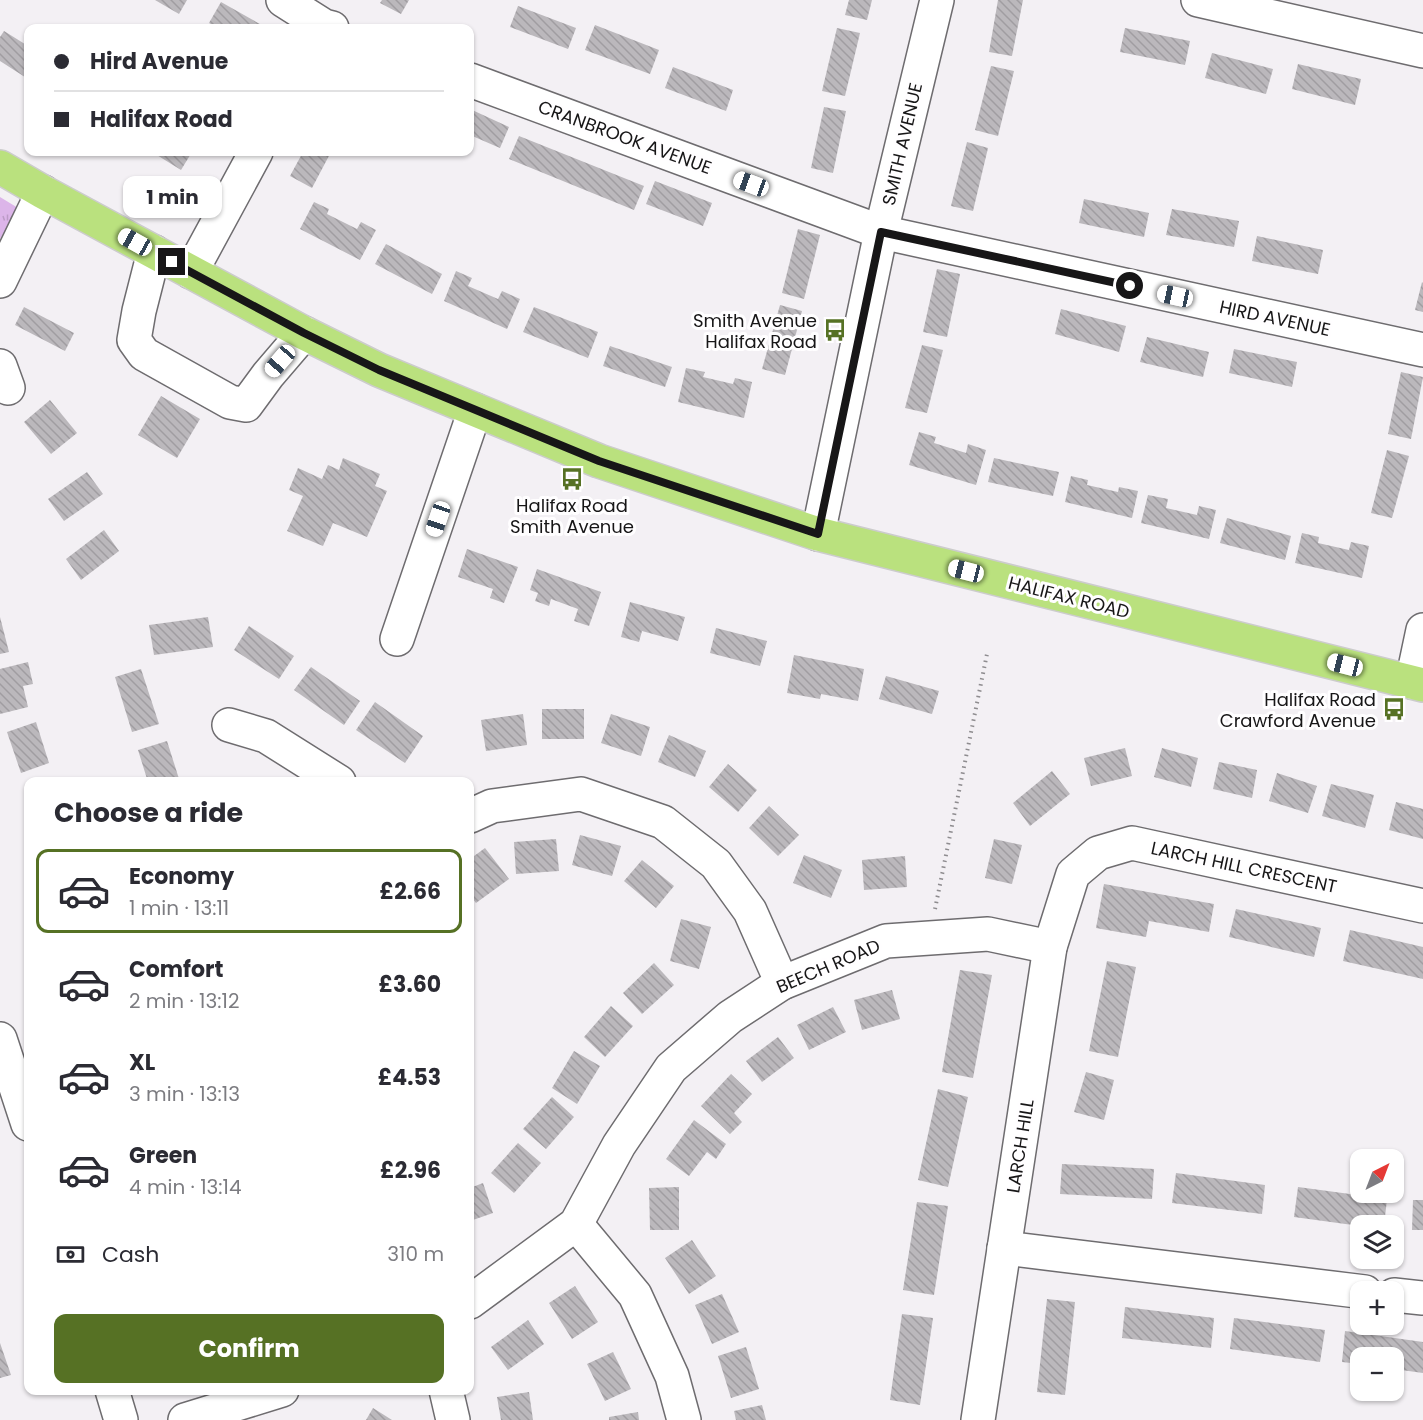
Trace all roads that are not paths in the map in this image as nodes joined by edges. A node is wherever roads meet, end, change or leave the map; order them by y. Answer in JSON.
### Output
{"nodes":[{"id":1,"x":283,"y":0,"type":"edge"},
{"id":2,"x":937,"y":0,"type":"edge"},
{"id":3,"x":1198,"y":0,"type":"edge"},
{"id":4,"x":329,"y":21,"type":"edge"},
{"id":5,"x":1423,"y":51,"type":"edge"},
{"id":6,"x":474,"y":81,"type":"edge"},
{"id":7,"x":254,"y":156,"type":"edge"},
{"id":8,"x":0,"y":167,"type":"edge"},
{"id":9,"x":43,"y":192,"type":"junction"},
{"id":10,"x":881,"y":232,"type":"junction"},
{"id":11,"x":154,"y":252,"type":"junction"},
{"id":12,"x":191,"y":272,"type":"junction"},
{"id":13,"x":0,"y":281,"type":"edge"},
{"id":14,"x":304,"y":333,"type":"junction"},
{"id":15,"x":1423,"y":350,"type":"edge"},
{"id":16,"x":475,"y":410,"type":"junction"},
{"id":17,"x":818,"y":534,"type":"junction"},
{"id":18,"x":1423,"y":630,"type":"edge"},
{"id":19,"x":397,"y":639,"type":"dead end"},
{"id":20,"x":1418,"y":683,"type":"edge"},
{"id":21,"x":230,"y":725,"type":"dead end"},
{"id":22,"x":331,"y":777,"type":"edge"},
{"id":23,"x":474,"y":814,"type":"edge"},
{"id":24,"x":1073,"y":874,"type":"joint"},
{"id":25,"x":1423,"y":906,"type":"edge"},
{"id":26,"x":1050,"y":947,"type":"junction"},
{"id":27,"x":782,"y":983,"type":"junction"},
{"id":28,"x":0,"y":1039,"type":"edge"},
{"id":29,"x":24,"y":1112,"type":"edge"},
{"id":30,"x":576,"y":1224,"type":"junction"},
{"id":31,"x":1004,"y":1248,"type":"junction"},
{"id":32,"x":1350,"y":1290,"type":"edge"},
{"id":33,"x":1404,"y":1296,"type":"edge"},
{"id":34,"x":1423,"y":1298,"type":"edge"},
{"id":35,"x":474,"y":1299,"type":"edge"},
{"id":36,"x":114,"y":1395,"type":"edge"},
{"id":37,"x":266,"y":1395,"type":"edge"},
{"id":38,"x":447,"y":1395,"type":"edge"},
{"id":39,"x":121,"y":1420,"type":"edge"},
{"id":40,"x":185,"y":1420,"type":"edge"},
{"id":41,"x":453,"y":1420,"type":"edge"},
{"id":42,"x":684,"y":1420,"type":"edge"},
{"id":43,"x":978,"y":1420,"type":"edge"}],
"edges":[{"from":1,"to":4,"type":"street"},
{"from":2,"to":10,"type":"street","name":"SMITH AVENUE"},
{"from":3,"to":5,"type":"street"},
{"from":6,"to":10,"type":"street","name":"CRANBROOK AVENUE"},
{"from":7,"to":12,"type":"street"},
{"from":8,"to":9,"type":"highway","name":"HALIFAX ROAD"},
{"from":9,"to":11,"type":"highway","name":"HALIFAX ROAD"},
{"from":9,"to":13,"type":"street"},
{"from":10,"to":15,"type":"street","name":"HIRD AVENUE"},
{"from":10,"to":17,"type":"street","name":"SMITH AVENUE"},
{"from":11,"to":12,"type":"highway","name":"HALIFAX ROAD"},
{"from":11,"to":14,"type":"street"},
{"from":12,"to":14,"type":"highway","name":"HALIFAX ROAD"},
{"from":14,"to":16,"type":"highway","name":"HALIFAX ROAD"},
{"from":16,"to":17,"type":"highway","name":"HALIFAX ROAD"},
{"from":16,"to":19,"type":"street"},
{"from":17,"to":20,"type":"highway","name":"HALIFAX ROAD"},
{"from":18,"to":20,"type":"street"},
{"from":21,"to":22,"type":"street"},
{"from":23,"to":27,"type":"street"},
{"from":24,"to":25,"type":"street","name":"LARCH HILL CRESCENT"},
{"from":24,"to":26,"type":"street","name":"LARCH HILL"},
{"from":26,"to":27,"type":"street","name":"BEECH ROAD"},
{"from":26,"to":31,"type":"street","name":"LARCH HILL"},
{"from":27,"to":30,"type":"street","name":"BEECH ROAD"},
{"from":28,"to":29,"type":"street"},
{"from":30,"to":35,"type":"street","name":"BEECH ROAD"},
{"from":30,"to":42,"type":"street"},
{"from":31,"to":32,"type":"street"},
{"from":31,"to":43,"type":"street","name":"LARCH HILL"},
{"from":33,"to":34,"type":"street"},
{"from":36,"to":39,"type":"street"},
{"from":37,"to":40,"type":"street"},
{"from":38,"to":41,"type":"street"}]}
